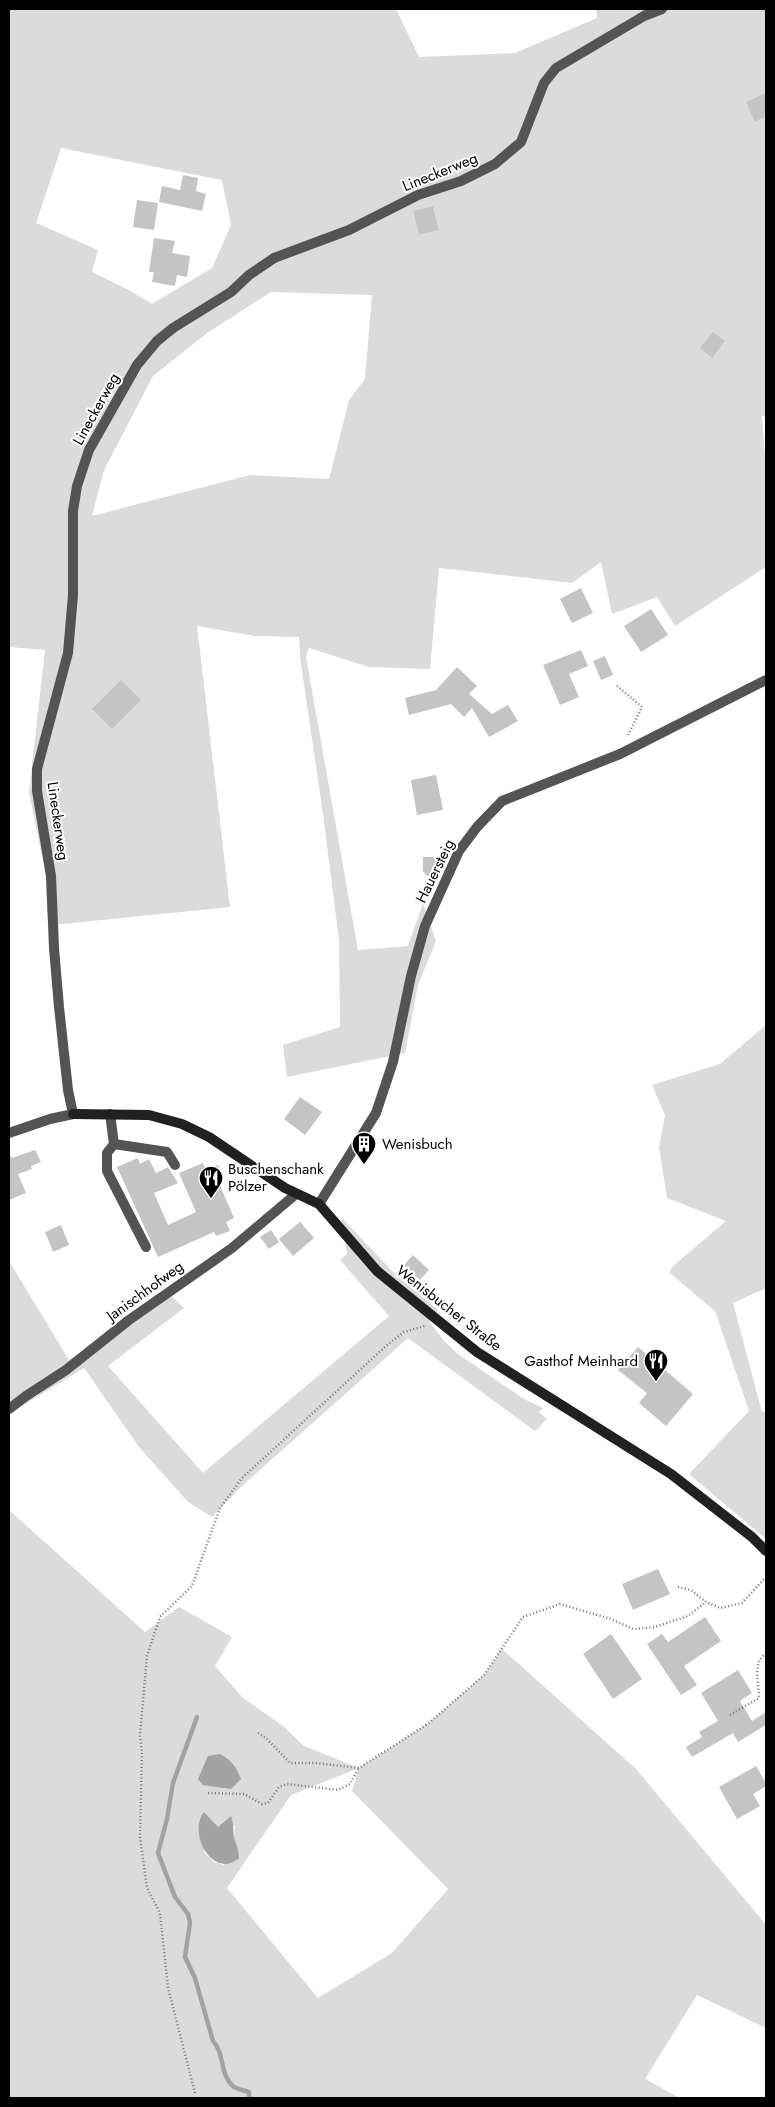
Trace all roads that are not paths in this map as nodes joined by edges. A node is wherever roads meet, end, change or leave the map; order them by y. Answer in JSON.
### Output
{"nodes":[{"id":1,"x":662,"y":9,"type":"edge"},
{"id":2,"x":766,"y":680,"type":"edge"},
{"id":3,"x":72,"y":1114,"type":"junction"},
{"id":4,"x":110,"y":1114,"type":"junction"},
{"id":5,"x":9,"y":1133,"type":"edge"},
{"id":6,"x":114,"y":1144,"type":"junction"},
{"id":7,"x":175,"y":1165,"type":"dead end"},
{"id":8,"x":296,"y":1194,"type":"junction"},
{"id":9,"x":319,"y":1204,"type":"junction"},
{"id":10,"x":146,"y":1247,"type":"dead end"},
{"id":11,"x":9,"y":1409,"type":"edge"},
{"id":12,"x":766,"y":1551,"type":"edge"}],
"edges":[{"from":1,"to":3,"type":"street","name":"Lineckerweg"},
{"from":2,"to":9,"type":"street","name":"Hauersteig"},
{"from":3,"to":4,"type":"street","name":"Wenisbucher Straße"},
{"from":3,"to":5,"type":"street"},
{"from":4,"to":6,"type":"street"},
{"from":4,"to":8,"type":"street","name":"Wenisbucher Straße"},
{"from":6,"to":7,"type":"street"},
{"from":6,"to":10,"type":"street"},
{"from":8,"to":9,"type":"street","name":"Wenisbucher Straße"},
{"from":8,"to":11,"type":"street","name":"Janischhofweg"},
{"from":9,"to":12,"type":"street","name":"Wenisbucher Straße"}]}
